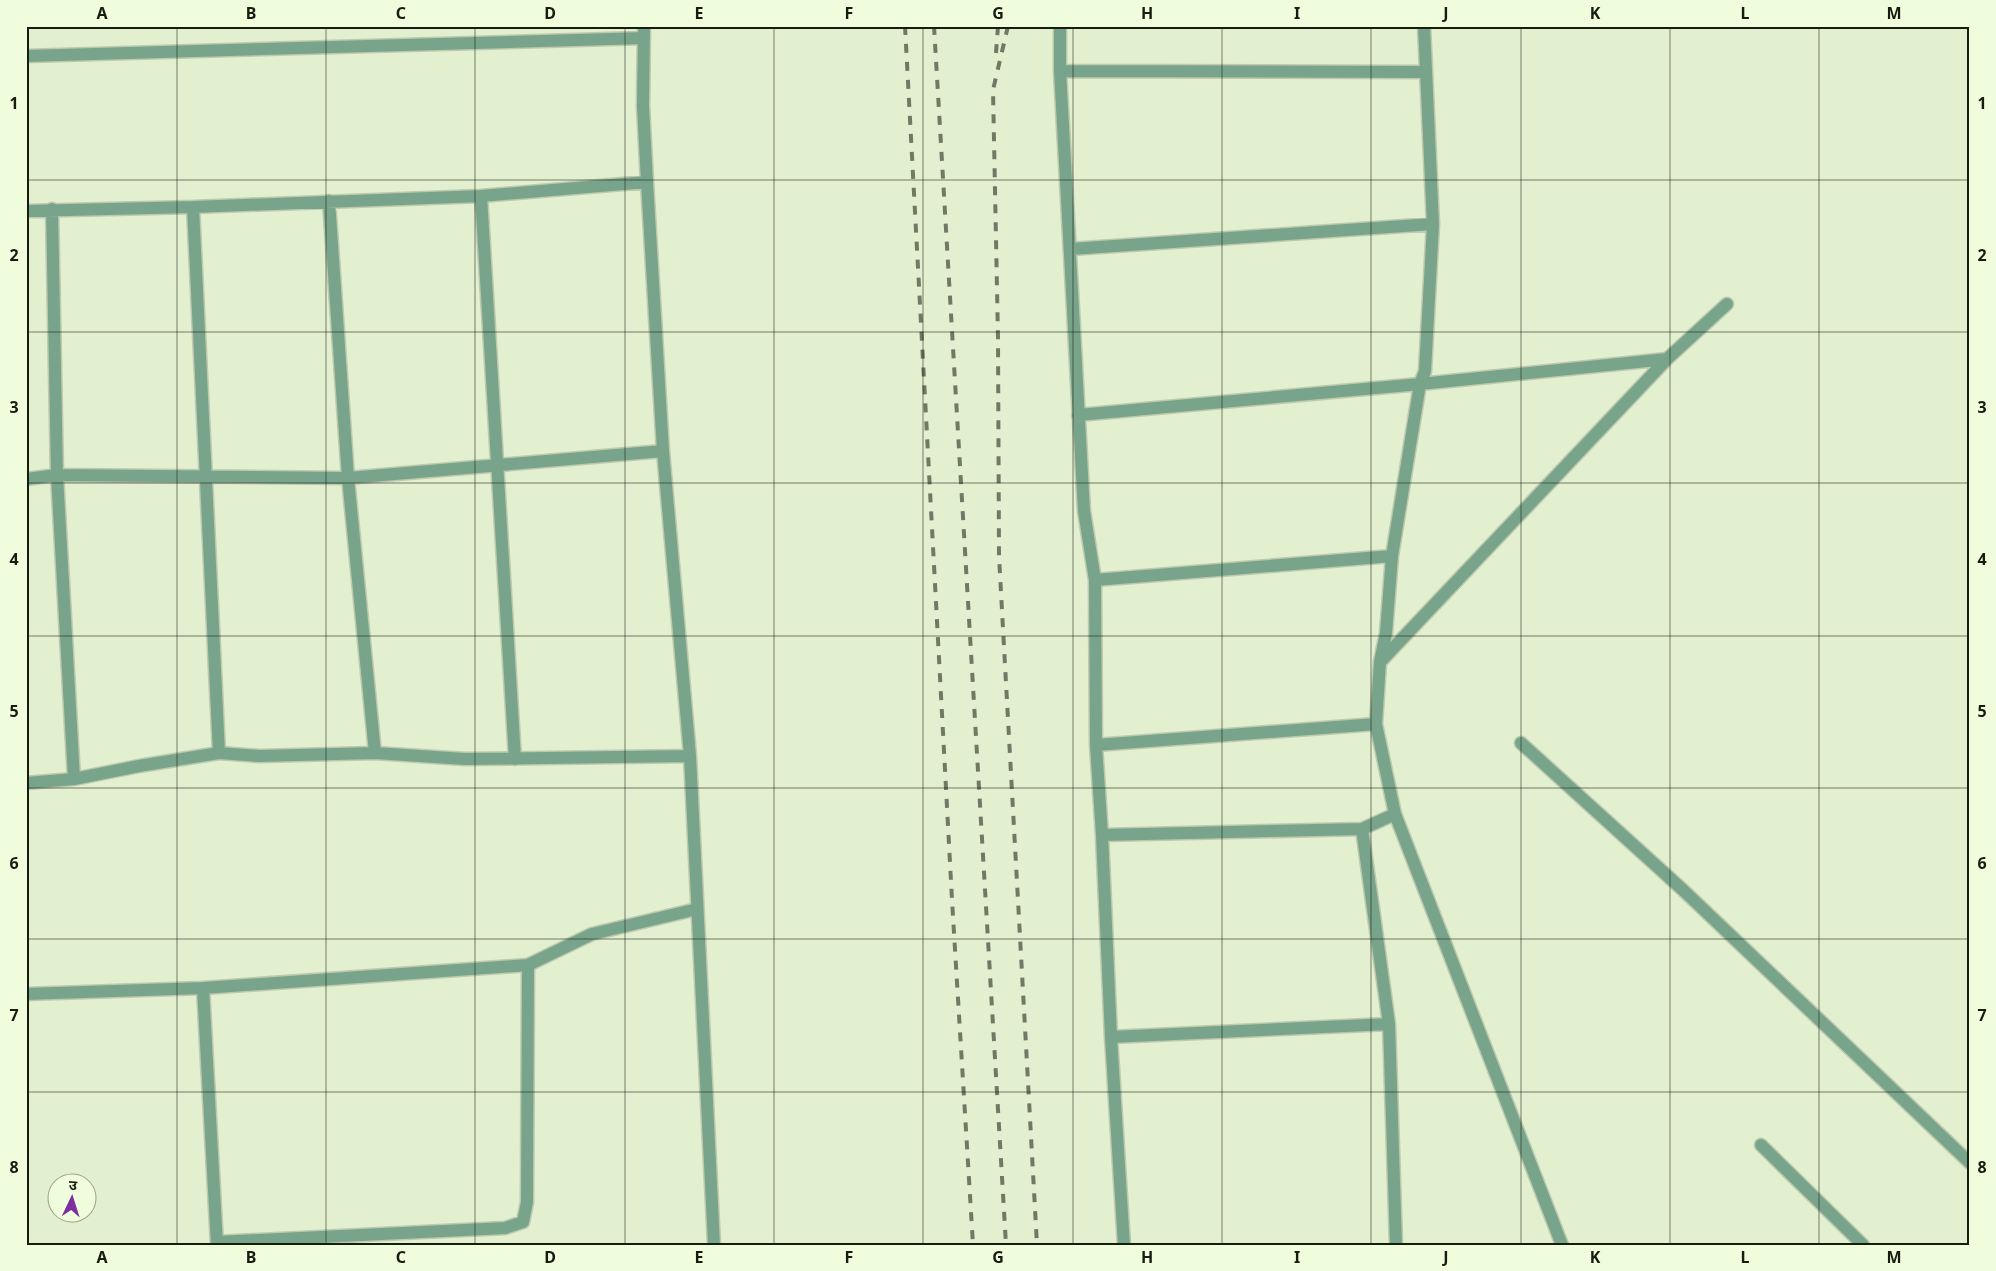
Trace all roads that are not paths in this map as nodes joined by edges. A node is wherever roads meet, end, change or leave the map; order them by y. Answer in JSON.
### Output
{"nodes":[{"id":1,"x":1060,"y":26,"type":"edge"},
{"id":2,"x":1424,"y":26,"type":"edge"},
{"id":3,"x":644,"y":32,"type":"edge"},
{"id":4,"x":26,"y":56,"type":"edge"},
{"id":5,"x":1060,"y":71,"type":"junction"},
{"id":6,"x":1426,"y":72,"type":"junction"},
{"id":7,"x":647,"y":182,"type":"junction"},
{"id":8,"x":481,"y":196,"type":"junction"},
{"id":9,"x":329,"y":201,"type":"junction"},
{"id":10,"x":193,"y":207,"type":"junction"},
{"id":11,"x":52,"y":209,"type":"junction"},
{"id":12,"x":26,"y":211,"type":"edge"},
{"id":13,"x":1433,"y":224,"type":"junction"},
{"id":14,"x":1071,"y":249,"type":"junction"},
{"id":15,"x":1727,"y":304,"type":"dead end"},
{"id":16,"x":1667,"y":359,"type":"junction"},
{"id":17,"x":1420,"y":384,"type":"junction"},
{"id":18,"x":1078,"y":415,"type":"junction"},
{"id":19,"x":663,"y":451,"type":"junction"},
{"id":20,"x":498,"y":464,"type":"junction"},
{"id":21,"x":56,"y":475,"type":"junction"},
{"id":22,"x":206,"y":477,"type":"junction"},
{"id":23,"x":348,"y":478,"type":"junction"},
{"id":24,"x":26,"y":479,"type":"edge"},
{"id":25,"x":1392,"y":556,"type":"junction"},
{"id":26,"x":1095,"y":580,"type":"junction"},
{"id":27,"x":1380,"y":662,"type":"junction"},
{"id":28,"x":1376,"y":724,"type":"junction"},
{"id":29,"x":1521,"y":743,"type":"dead end"},
{"id":30,"x":1096,"y":744,"type":"junction"},
{"id":31,"x":375,"y":753,"type":"junction"},
{"id":32,"x":219,"y":754,"type":"junction"},
{"id":33,"x":690,"y":756,"type":"junction"},
{"id":34,"x":515,"y":759,"type":"junction"},
{"id":35,"x":74,"y":779,"type":"junction"},
{"id":36,"x":26,"y":783,"type":"edge"},
{"id":37,"x":1395,"y":814,"type":"junction"},
{"id":38,"x":1362,"y":829,"type":"junction"},
{"id":39,"x":1102,"y":835,"type":"junction"},
{"id":40,"x":697,"y":909,"type":"junction"},
{"id":41,"x":528,"y":965,"type":"junction"},
{"id":42,"x":202,"y":988,"type":"junction"},
{"id":43,"x":26,"y":994,"type":"edge"},
{"id":44,"x":1389,"y":1024,"type":"junction"},
{"id":45,"x":1111,"y":1037,"type":"junction"},
{"id":46,"x":1761,"y":1145,"type":"dead end"},
{"id":47,"x":1970,"y":1164,"type":"edge"},
{"id":48,"x":217,"y":1243,"type":"edge"},
{"id":49,"x":714,"y":1245,"type":"edge"},
{"id":50,"x":1124,"y":1245,"type":"edge"},
{"id":51,"x":1396,"y":1245,"type":"edge"},
{"id":52,"x":1562,"y":1245,"type":"edge"},
{"id":53,"x":1862,"y":1245,"type":"edge"}],
"edges":[{"from":1,"to":5,"type":"street"},
{"from":2,"to":6,"type":"street"},
{"from":3,"to":4,"type":"street"},
{"from":3,"to":7,"type":"street"},
{"from":5,"to":6,"type":"street"},
{"from":5,"to":14,"type":"street"},
{"from":6,"to":13,"type":"street"},
{"from":7,"to":8,"type":"street"},
{"from":7,"to":19,"type":"street"},
{"from":8,"to":9,"type":"street"},
{"from":8,"to":20,"type":"street"},
{"from":9,"to":10,"type":"street"},
{"from":9,"to":23,"type":"street"},
{"from":10,"to":11,"type":"street"},
{"from":10,"to":22,"type":"street"},
{"from":11,"to":12,"type":"street"},
{"from":11,"to":21,"type":"street"},
{"from":13,"to":14,"type":"street"},
{"from":13,"to":17,"type":"street"},
{"from":14,"to":18,"type":"street"},
{"from":15,"to":16,"type":"street"},
{"from":16,"to":17,"type":"street"},
{"from":16,"to":27,"type":"street"},
{"from":17,"to":18,"type":"street"},
{"from":17,"to":25,"type":"street"},
{"from":18,"to":26,"type":"street"},
{"from":19,"to":20,"type":"street"},
{"from":19,"to":33,"type":"street"},
{"from":20,"to":23,"type":"street"},
{"from":20,"to":34,"type":"street"},
{"from":21,"to":22,"type":"street"},
{"from":21,"to":24,"type":"street"},
{"from":21,"to":35,"type":"street"},
{"from":22,"to":23,"type":"street"},
{"from":22,"to":32,"type":"street"},
{"from":23,"to":31,"type":"street"},
{"from":25,"to":26,"type":"street"},
{"from":25,"to":27,"type":"street"},
{"from":26,"to":30,"type":"street"},
{"from":27,"to":28,"type":"street"},
{"from":28,"to":30,"type":"street"},
{"from":28,"to":37,"type":"street"},
{"from":29,"to":47,"type":"street"},
{"from":30,"to":39,"type":"street"},
{"from":31,"to":32,"type":"street"},
{"from":31,"to":34,"type":"street"},
{"from":32,"to":35,"type":"street"},
{"from":33,"to":34,"type":"street"},
{"from":33,"to":40,"type":"street"},
{"from":35,"to":36,"type":"street"},
{"from":37,"to":38,"type":"street"},
{"from":37,"to":52,"type":"street"},
{"from":38,"to":39,"type":"street"},
{"from":38,"to":44,"type":"street"},
{"from":39,"to":45,"type":"street"},
{"from":40,"to":41,"type":"street"},
{"from":40,"to":49,"type":"street"},
{"from":41,"to":42,"type":"street"},
{"from":41,"to":48,"type":"street"},
{"from":42,"to":43,"type":"street"},
{"from":42,"to":48,"type":"street"},
{"from":44,"to":45,"type":"street"},
{"from":44,"to":51,"type":"street"},
{"from":45,"to":50,"type":"street"},
{"from":46,"to":53,"type":"street"}]}
